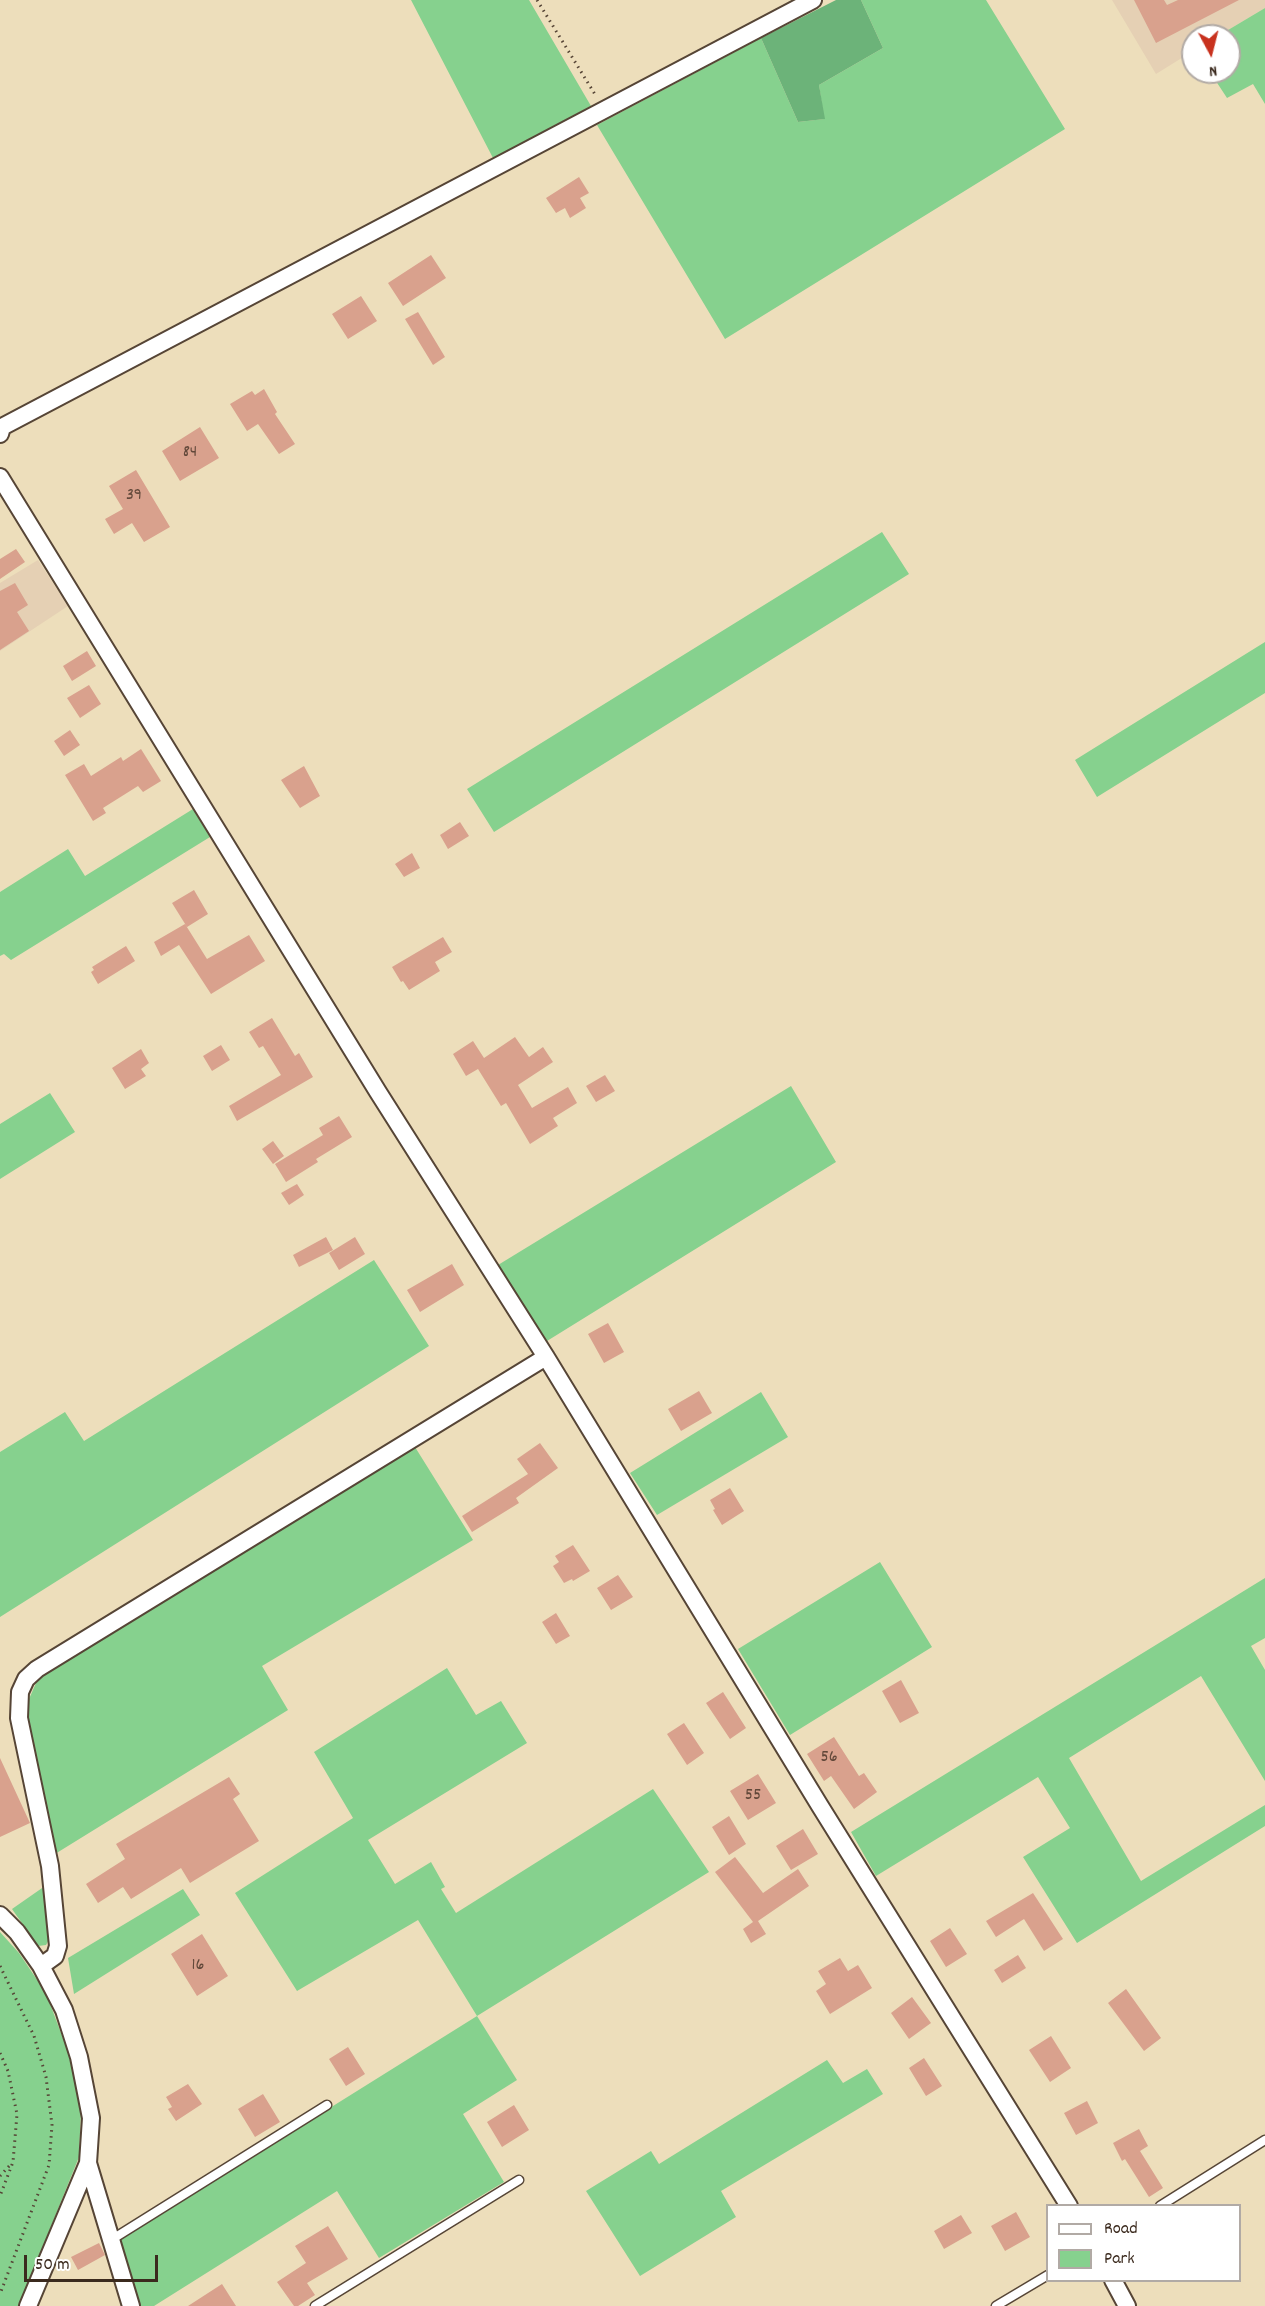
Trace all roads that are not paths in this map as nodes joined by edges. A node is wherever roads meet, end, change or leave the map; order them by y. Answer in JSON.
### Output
{"nodes":[{"id":1,"x":813,"y":0,"type":"edge"},
{"id":2,"x":0,"y":434,"type":"edge"},
{"id":3,"x":0,"y":477,"type":"edge"},
{"id":4,"x":546,"y":1357,"type":"junction"},
{"id":5,"x":0,"y":1915,"type":"edge"},
{"id":6,"x":41,"y":1966,"type":"junction"},
{"id":7,"x":327,"y":2105,"type":"dead end"},
{"id":8,"x":1265,"y":2140,"type":"edge"},
{"id":9,"x":88,"y":2163,"type":"junction"},
{"id":10,"x":519,"y":2180,"type":"dead end"},
{"id":11,"x":1068,"y":2204,"type":"edge"},
{"id":12,"x":1162,"y":2204,"type":"edge"},
{"id":13,"x":111,"y":2240,"type":"junction"},
{"id":14,"x":1046,"y":2276,"type":"edge"},
{"id":15,"x":1114,"y":2282,"type":"edge"},
{"id":16,"x":28,"y":2306,"type":"edge"},
{"id":17,"x":131,"y":2306,"type":"edge"},
{"id":18,"x":315,"y":2306,"type":"edge"},
{"id":19,"x":996,"y":2306,"type":"edge"},
{"id":20,"x":1127,"y":2306,"type":"edge"}],
"edges":[{"from":1,"to":2,"type":"street"},
{"from":3,"to":4,"type":"street"},
{"from":4,"to":6,"type":"street"},
{"from":4,"to":11,"type":"street"},
{"from":5,"to":6,"type":"street"},
{"from":6,"to":9,"type":"street"},
{"from":7,"to":13,"type":"lane"},
{"from":8,"to":12,"type":"lane"},
{"from":9,"to":13,"type":"street"},
{"from":9,"to":16,"type":"street"},
{"from":10,"to":18,"type":"lane"},
{"from":13,"to":17,"type":"street"},
{"from":14,"to":19,"type":"lane"},
{"from":15,"to":20,"type":"street"}]}
